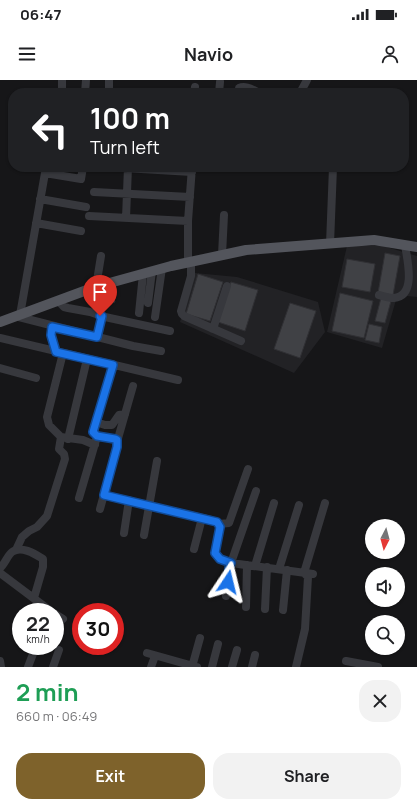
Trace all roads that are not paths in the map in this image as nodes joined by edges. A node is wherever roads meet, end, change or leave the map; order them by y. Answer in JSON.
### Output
{"nodes":[{"id":1,"x":220,"y":82,"type":"dead end"},
{"id":2,"x":219,"y":88,"type":"edge"},
{"id":3,"x":239,"y":88,"type":"edge"},
{"id":4,"x":249,"y":88,"type":"edge"},
{"id":5,"x":82,"y":172,"type":"edge"},
{"id":6,"x":128,"y":172,"type":"edge"},
{"id":7,"x":192,"y":172,"type":"edge"},
{"id":8,"x":333,"y":172,"type":"edge"},
{"id":9,"x":94,"y":192,"type":"dead end"},
{"id":10,"x":127,"y":193,"type":"junction"},
{"id":11,"x":190,"y":197,"type":"junction"},
{"id":12,"x":40,"y":199,"type":"junction"},
{"id":13,"x":86,"y":207,"type":"dead end"},
{"id":14,"x":224,"y":215,"type":"dead end"},
{"id":15,"x":89,"y":216,"type":"dead end"},
{"id":16,"x":126,"y":218,"type":"junction"},
{"id":17,"x":188,"y":221,"type":"junction"},
{"id":18,"x":36,"y":223,"type":"junction"},
{"id":19,"x":81,"y":231,"type":"dead end"},
{"id":20,"x":330,"y":244,"type":"junction"},
{"id":21,"x":405,"y":245,"type":"junction"},
{"id":22,"x":417,"y":247,"type":"edge"},
{"id":23,"x":222,"y":255,"type":"junction"},
{"id":24,"x":100,"y":256,"type":"dead end"},
{"id":25,"x":190,"y":262,"type":"junction"},
{"id":26,"x":162,"y":268,"type":"junction"},
{"id":27,"x":147,"y":272,"type":"junction"},
{"id":28,"x":227,"y":286,"type":"dead end"},
{"id":29,"x":96,"y":287,"type":"junction"},
{"id":30,"x":379,"y":295,"type":"dead end"},
{"id":31,"x":58,"y":301,"type":"junction"},
{"id":32,"x":148,"y":303,"type":"dead end"},
{"id":33,"x":139,"y":314,"type":"dead end"},
{"id":34,"x":18,"y":316,"type":"junction"},
{"id":35,"x":102,"y":316,"type":"junction"},
{"id":36,"x":155,"y":317,"type":"dead end"},
{"id":37,"x":1,"y":320,"type":"edge"},
{"id":38,"x":52,"y":327,"type":"junction"},
{"id":39,"x":213,"y":329,"type":"junction"},
{"id":40,"x":170,"y":331,"type":"dead end"},
{"id":41,"x":97,"y":337,"type":"junction"},
{"id":42,"x":0,"y":338,"type":"edge"},
{"id":43,"x":240,"y":341,"type":"dead end"},
{"id":44,"x":161,"y":351,"type":"dead end"},
{"id":45,"x":60,"y":352,"type":"junction"},
{"id":46,"x":87,"y":359,"type":"junction"},
{"id":47,"x":113,"y":365,"type":"junction"},
{"id":48,"x":0,"y":368,"type":"edge"},
{"id":49,"x":36,"y":378,"type":"dead end"},
{"id":50,"x":178,"y":380,"type":"dead end"},
{"id":51,"x":133,"y":386,"type":"dead end"},
{"id":52,"x":125,"y":414,"type":"junction"},
{"id":53,"x":96,"y":422,"type":"junction"},
{"id":54,"x":97,"y":436,"type":"junction"},
{"id":55,"x":64,"y":438,"type":"junction"},
{"id":56,"x":117,"y":442,"type":"junction"},
{"id":57,"x":95,"y":445,"type":"junction"},
{"id":58,"x":157,"y":462,"type":"dead end"},
{"id":59,"x":248,"y":469,"type":"dead end"},
{"id":60,"x":256,"y":491,"type":"dead end"},
{"id":61,"x":104,"y":495,"type":"junction"},
{"id":62,"x":79,"y":498,"type":"dead end"},
{"id":63,"x":129,"y":500,"type":"junction"},
{"id":64,"x":274,"y":503,"type":"dead end"},
{"id":65,"x":325,"y":503,"type":"dead end"},
{"id":66,"x":299,"y":505,"type":"dead end"},
{"id":67,"x":150,"y":506,"type":"junction"},
{"id":68,"x":100,"y":509,"type":"dead end"},
{"id":69,"x":202,"y":518,"type":"junction"},
{"id":70,"x":219,"y":524,"type":"junction"},
{"id":71,"x":124,"y":533,"type":"dead end"},
{"id":72,"x":144,"y":535,"type":"dead end"},
{"id":73,"x":194,"y":549,"type":"dead end"},
{"id":74,"x":16,"y":550,"type":"junction"},
{"id":75,"x":231,"y":563,"type":"junction"},
{"id":76,"x":251,"y":565,"type":"junction"},
{"id":77,"x":267,"y":567,"type":"junction"},
{"id":78,"x":0,"y":568,"type":"edge"},
{"id":79,"x":283,"y":570,"type":"junction"},
{"id":80,"x":0,"y":573,"type":"edge"},
{"id":81,"x":304,"y":573,"type":"junction"},
{"id":82,"x":313,"y":574,"type":"dead end"},
{"id":83,"x":226,"y":596,"type":"dead end"},
{"id":84,"x":34,"y":598,"type":"junction"},
{"id":85,"x":40,"y":603,"type":"edge"},
{"id":86,"x":246,"y":607,"type":"dead end"},
{"id":87,"x":265,"y":609,"type":"dead end"},
{"id":88,"x":284,"y":610,"type":"dead end"},
{"id":89,"x":200,"y":638,"type":"dead end"},
{"id":90,"x":218,"y":644,"type":"dead end"},
{"id":91,"x":237,"y":650,"type":"dead end"},
{"id":92,"x":33,"y":655,"type":"edge"},
{"id":93,"x":57,"y":655,"type":"edge"},
{"id":94,"x":255,"y":655,"type":"dead end"},
{"id":95,"x":0,"y":661,"type":"edge"},
{"id":96,"x":346,"y":661,"type":"dead end"},
{"id":97,"x":173,"y":664,"type":"edge"},
{"id":98,"x":1,"y":667,"type":"edge"},
{"id":99,"x":28,"y":667,"type":"edge"},
{"id":100,"x":53,"y":667,"type":"edge"},
{"id":101,"x":152,"y":667,"type":"edge"},
{"id":102,"x":194,"y":667,"type":"edge"},
{"id":103,"x":212,"y":667,"type":"edge"},
{"id":104,"x":232,"y":667,"type":"edge"},
{"id":105,"x":252,"y":667,"type":"edge"},
{"id":106,"x":296,"y":667,"type":"edge"},
{"id":107,"x":374,"y":667,"type":"edge"}],
"edges":[{"from":1,"to":2,"type":"street"},
{"from":3,"to":4,"type":"street"},
{"from":5,"to":12,"type":"street"},
{"from":6,"to":10,"type":"street"},
{"from":7,"to":11,"type":"street"},
{"from":8,"to":20,"type":"street"},
{"from":9,"to":10,"type":"street"},
{"from":10,"to":11,"type":"street"},
{"from":10,"to":16,"type":"street"},
{"from":11,"to":17,"type":"street"},
{"from":12,"to":13,"type":"street"},
{"from":12,"to":18,"type":"street"},
{"from":14,"to":23,"type":"street"},
{"from":15,"to":16,"type":"street"},
{"from":16,"to":17,"type":"street"},
{"from":17,"to":25,"type":"street"},
{"from":18,"to":19,"type":"street"},
{"from":18,"to":34,"type":"street"},
{"from":20,"to":21,"type":"main road"},
{"from":20,"to":23,"type":"main road"},
{"from":21,"to":22,"type":"main road"},
{"from":21,"to":30,"type":"street"},
{"from":23,"to":25,"type":"main road"},
{"from":24,"to":29,"type":"street"},
{"from":25,"to":26,"type":"main road"},
{"from":25,"to":39,"type":"street"},
{"from":26,"to":27,"type":"main road"},
{"from":26,"to":36,"type":"street"},
{"from":27,"to":29,"type":"main road"},
{"from":27,"to":32,"type":"street"},
{"from":27,"to":33,"type":"street"},
{"from":28,"to":39,"type":"street"},
{"from":29,"to":31,"type":"main road"},
{"from":31,"to":34,"type":"main road"},
{"from":31,"to":35,"type":"street"},
{"from":34,"to":37,"type":"main road"},
{"from":34,"to":38,"type":"street"},
{"from":35,"to":40,"type":"street"},
{"from":35,"to":41,"type":"street"},
{"from":38,"to":41,"type":"street"},
{"from":38,"to":45,"type":"street"},
{"from":39,"to":43,"type":"street"},
{"from":41,"to":44,"type":"street"},
{"from":42,"to":45,"type":"street"},
{"from":45,"to":46,"type":"street"},
{"from":45,"to":55,"type":"street"},
{"from":46,"to":47,"type":"street"},
{"from":46,"to":55,"type":"street"},
{"from":47,"to":50,"type":"street"},
{"from":47,"to":53,"type":"street"},
{"from":48,"to":49,"type":"street"},
{"from":51,"to":52,"type":"street"},
{"from":52,"to":53,"type":"street"},
{"from":52,"to":56,"type":"street"},
{"from":53,"to":54,"type":"street"},
{"from":54,"to":56,"type":"street"},
{"from":54,"to":57,"type":"street"},
{"from":55,"to":57,"type":"street"},
{"from":55,"to":74,"type":"street"},
{"from":56,"to":61,"type":"street"},
{"from":57,"to":62,"type":"street"},
{"from":58,"to":67,"type":"street"},
{"from":59,"to":70,"type":"street"},
{"from":60,"to":75,"type":"street"},
{"from":61,"to":63,"type":"street"},
{"from":61,"to":68,"type":"street"},
{"from":63,"to":67,"type":"street"},
{"from":63,"to":71,"type":"street"},
{"from":64,"to":76,"type":"street"},
{"from":65,"to":81,"type":"street"},
{"from":66,"to":79,"type":"street"},
{"from":67,"to":69,"type":"street"},
{"from":67,"to":72,"type":"street"},
{"from":69,"to":70,"type":"street"},
{"from":69,"to":73,"type":"street"},
{"from":70,"to":75,"type":"street"},
{"from":74,"to":78,"type":"street"},
{"from":74,"to":84,"type":"street"},
{"from":75,"to":76,"type":"street"},
{"from":75,"to":83,"type":"street"},
{"from":76,"to":77,"type":"street"},
{"from":76,"to":86,"type":"street"},
{"from":77,"to":79,"type":"street"},
{"from":77,"to":87,"type":"street"},
{"from":79,"to":81,"type":"street"},
{"from":79,"to":88,"type":"street"},
{"from":80,"to":84,"type":"street"},
{"from":81,"to":82,"type":"street"},
{"from":81,"to":106,"type":"street"},
{"from":84,"to":85,"type":"street"},
{"from":89,"to":102,"type":"street"},
{"from":90,"to":103,"type":"street"},
{"from":91,"to":104,"type":"street"},
{"from":92,"to":99,"type":"street"},
{"from":93,"to":100,"type":"street"},
{"from":94,"to":105,"type":"street"},
{"from":95,"to":98,"type":"street"},
{"from":96,"to":107,"type":"street"},
{"from":97,"to":101,"type":"street"},
{"from":97,"to":102,"type":"street"}]}
